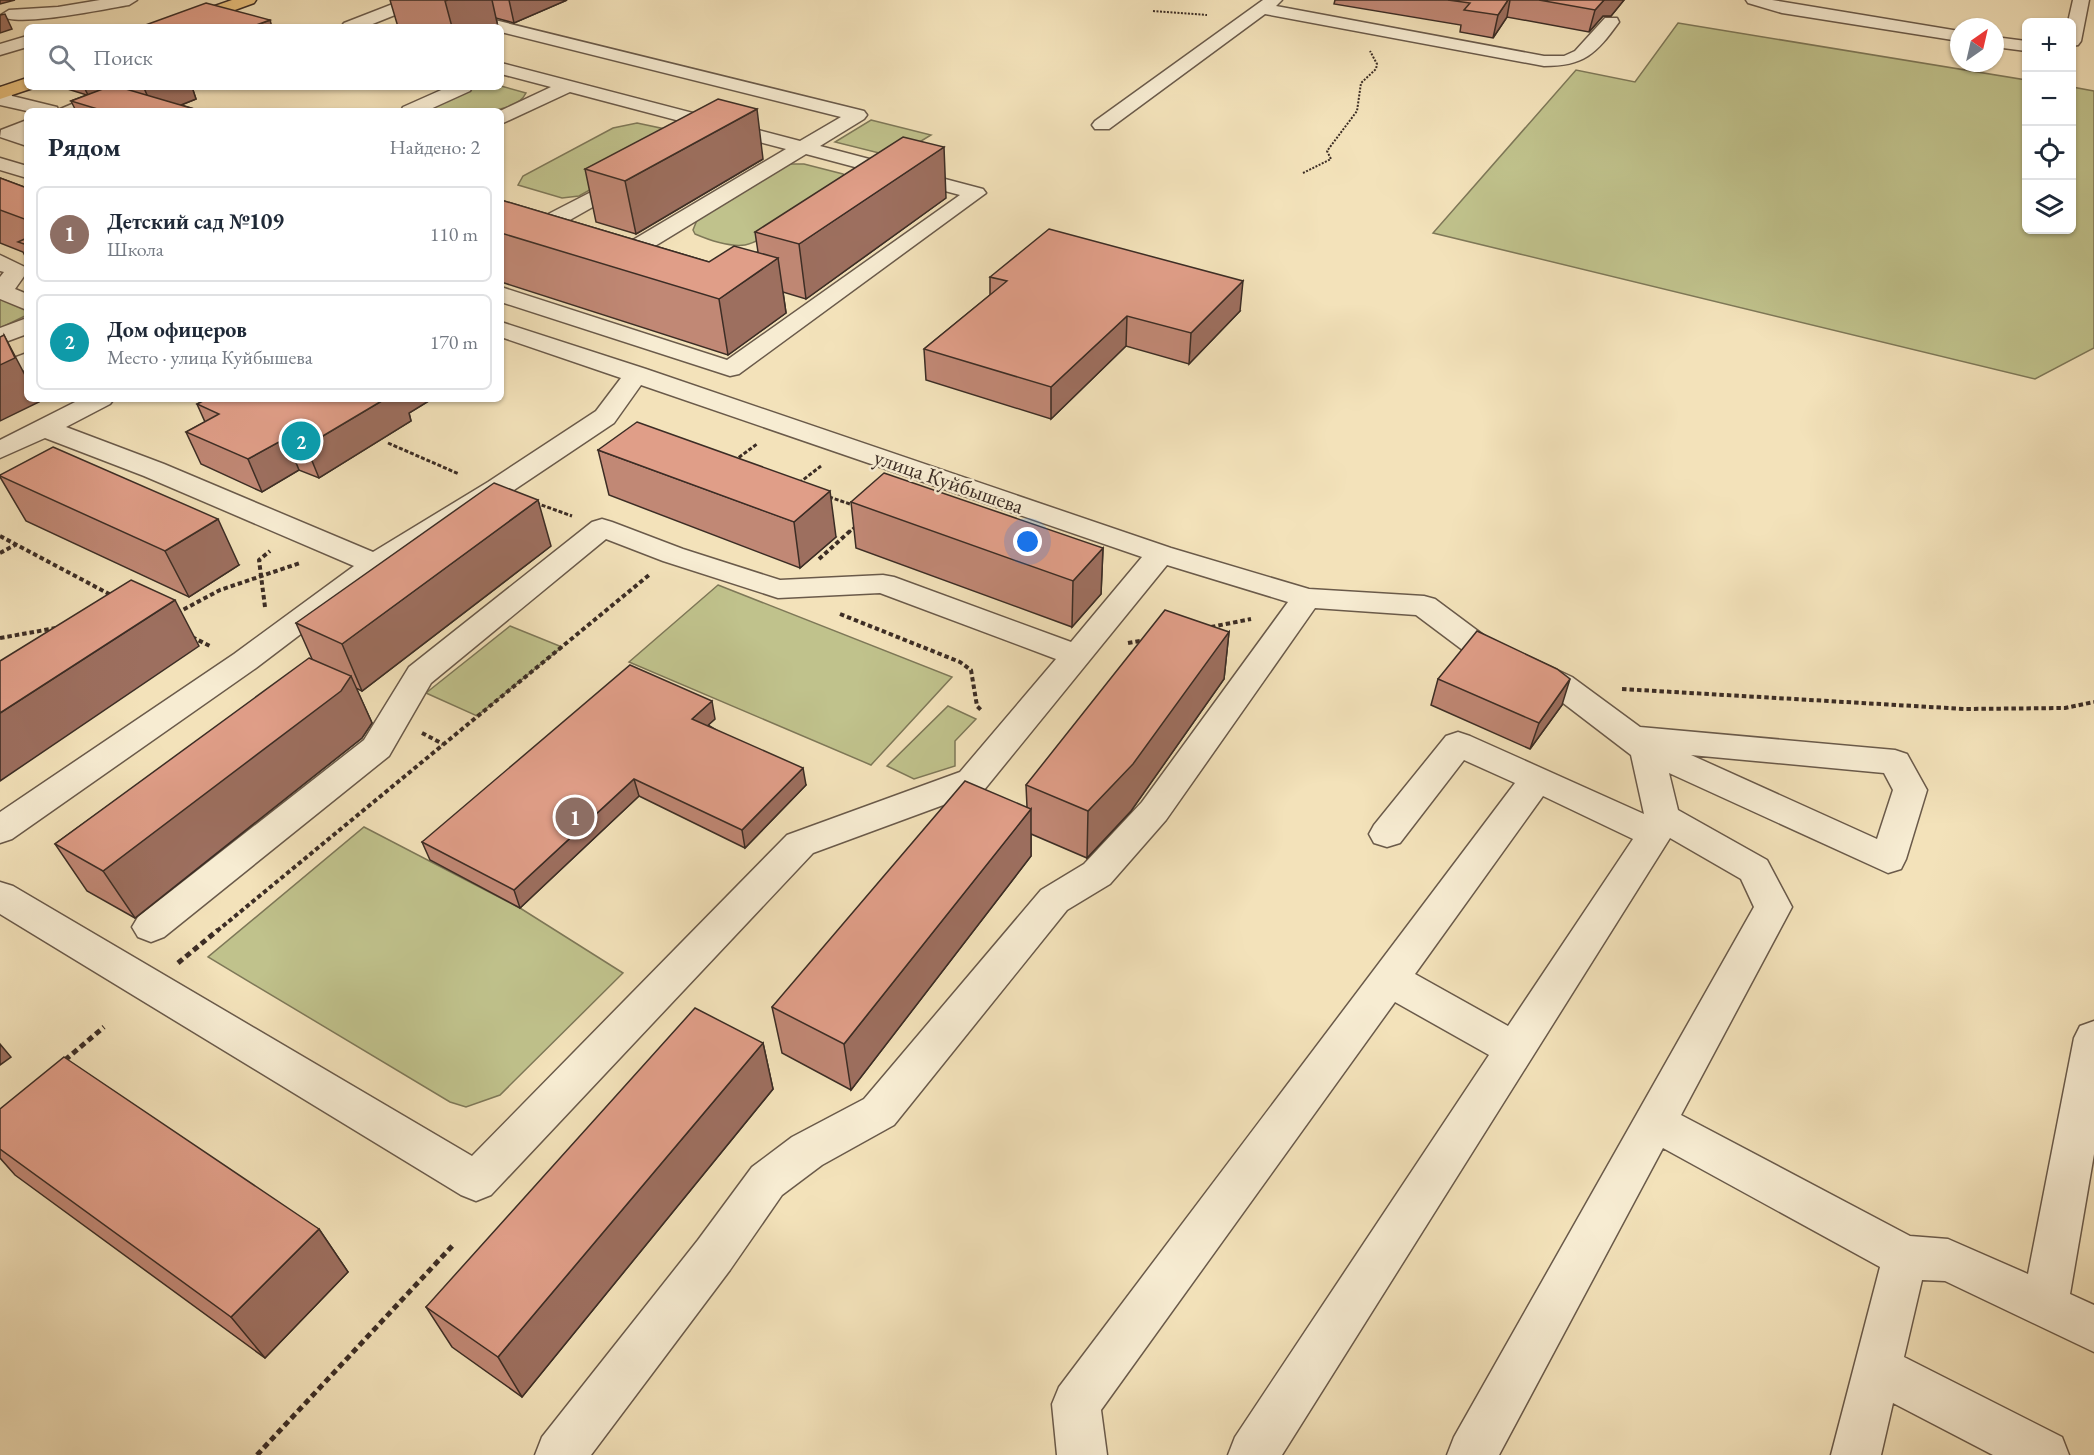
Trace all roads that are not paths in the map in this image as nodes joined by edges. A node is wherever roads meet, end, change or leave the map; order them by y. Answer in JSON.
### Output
{"nodes":[{"id":1,"x":129,"y":0,"type":"edge"},
{"id":2,"x":1754,"y":0,"type":"edge"},
{"id":3,"x":1862,"y":0,"type":"edge"},
{"id":4,"x":2081,"y":0,"type":"edge"},
{"id":5,"x":256,"y":1,"type":"edge"},
{"id":6,"x":1269,"y":4,"type":"edge"},
{"id":7,"x":5,"y":14,"type":"edge"},
{"id":8,"x":1855,"y":20,"type":"junction"},
{"id":9,"x":1611,"y":22,"type":"dead end"},
{"id":10,"x":2076,"y":23,"type":"edge"},
{"id":11,"x":28,"y":24,"type":"edge"},
{"id":12,"x":182,"y":24,"type":"edge"},
{"id":13,"x":204,"y":24,"type":"edge"},
{"id":14,"x":358,"y":24,"type":"edge"},
{"id":15,"x":490,"y":24,"type":"edge"},
{"id":16,"x":504,"y":28,"type":"edge"},
{"id":17,"x":1950,"y":35,"type":"edge"},
{"id":18,"x":24,"y":42,"type":"edge"},
{"id":19,"x":2004,"y":43,"type":"edge"},
{"id":20,"x":2022,"y":45,"type":"edge"},
{"id":21,"x":0,"y":50,"type":"edge"},
{"id":22,"x":504,"y":70,"type":"edge"},
{"id":23,"x":24,"y":76,"type":"edge"},
{"id":24,"x":24,"y":85,"type":"edge"},
{"id":25,"x":567,"y":86,"type":"junction"},
{"id":26,"x":1,"y":89,"type":"edge"},
{"id":27,"x":456,"y":90,"type":"edge"},
{"id":28,"x":37,"y":108,"type":"edge"},
{"id":29,"x":75,"y":108,"type":"edge"},
{"id":30,"x":130,"y":108,"type":"edge"},
{"id":31,"x":417,"y":108,"type":"edge"},
{"id":32,"x":504,"y":117,"type":"edge"},
{"id":33,"x":1102,"y":125,"type":"dead end"},
{"id":34,"x":723,"y":126,"type":"junction"},
{"id":35,"x":24,"y":127,"type":"edge"},
{"id":36,"x":24,"y":139,"type":"edge"},
{"id":37,"x":693,"y":143,"type":"edge"},
{"id":38,"x":804,"y":147,"type":"junction"},
{"id":39,"x":651,"y":166,"type":"edge"},
{"id":40,"x":889,"y":170,"type":"junction"},
{"id":41,"x":864,"y":186,"type":"edge"},
{"id":42,"x":565,"y":237,"type":"edge"},
{"id":43,"x":0,"y":262,"type":"edge"},
{"id":44,"x":647,"y":262,"type":"edge"},
{"id":45,"x":504,"y":295,"type":"edge"},
{"id":46,"x":24,"y":302,"type":"edge"},
{"id":47,"x":790,"y":304,"type":"dead end"},
{"id":48,"x":812,"y":311,"type":"junction"},
{"id":49,"x":24,"y":326,"type":"edge"},
{"id":50,"x":0,"y":338,"type":"edge"},
{"id":51,"x":504,"y":340,"type":"edge"},
{"id":52,"x":24,"y":361,"type":"edge"},
{"id":53,"x":0,"y":373,"type":"edge"},
{"id":54,"x":637,"y":374,"type":"junction"},
{"id":55,"x":95,"y":402,"type":"edge"},
{"id":56,"x":44,"y":428,"type":"junction"},
{"id":57,"x":0,"y":450,"type":"edge"},
{"id":58,"x":1161,"y":554,"type":"junction"},
{"id":59,"x":375,"y":564,"type":"junction"},
{"id":60,"x":1307,"y":598,"type":"junction"},
{"id":61,"x":1078,"y":656,"type":"junction"},
{"id":62,"x":1640,"y":743,"type":"junction"},
{"id":63,"x":1537,"y":779,"type":"junction"},
{"id":64,"x":1658,"y":826,"type":"junction"},
{"id":65,"x":0,"y":830,"type":"edge"},
{"id":66,"x":1387,"y":834,"type":"dead end"},
{"id":67,"x":0,"y":896,"type":"edge"},
{"id":68,"x":151,"y":927,"type":"dead end"},
{"id":69,"x":1389,"y":979,"type":"junction"},
{"id":70,"x":2094,"y":1038,"type":"edge"},
{"id":71,"x":1515,"y":1050,"type":"junction"},
{"id":72,"x":1655,"y":1122,"type":"junction"},
{"id":73,"x":1905,"y":1257,"type":"junction"},
{"id":74,"x":2045,"y":1305,"type":"junction"},
{"id":75,"x":2094,"y":1329,"type":"edge"},
{"id":76,"x":1878,"y":1369,"type":"junction"},
{"id":77,"x":560,"y":1455,"type":"edge"},
{"id":78,"x":1082,"y":1455,"type":"edge"},
{"id":79,"x":1253,"y":1455,"type":"edge"},
{"id":80,"x":1472,"y":1455,"type":"edge"},
{"id":81,"x":1856,"y":1455,"type":"edge"},
{"id":82,"x":2044,"y":1455,"type":"edge"}],
"edges":[{"from":1,"to":7,"type":"street"},
{"from":2,"to":8,"type":"street"},
{"from":3,"to":8,"type":"street"},
{"from":4,"to":10,"type":"street"},
{"from":5,"to":12,"type":"main road"},
{"from":5,"to":13,"type":"main road"},
{"from":6,"to":9,"type":"street"},
{"from":6,"to":33,"type":"street"},
{"from":7,"to":11,"type":"street"},
{"from":8,"to":17,"type":"street"},
{"from":14,"to":15,"type":"street"},
{"from":16,"to":38,"type":"street"},
{"from":18,"to":21,"type":"street"},
{"from":19,"to":20,"type":"street"},
{"from":22,"to":25,"type":"street"},
{"from":23,"to":26,"type":"main road"},
{"from":24,"to":26,"type":"main road"},
{"from":25,"to":32,"type":"street"},
{"from":25,"to":34,"type":"street"},
{"from":26,"to":28,"type":"street"},
{"from":27,"to":31,"type":"street"},
{"from":29,"to":30,"type":"street"},
{"from":34,"to":37,"type":"street"},
{"from":34,"to":38,"type":"street"},
{"from":35,"to":36,"type":"street"},
{"from":38,"to":40,"type":"street"},
{"from":38,"to":44,"type":"street"},
{"from":39,"to":42,"type":"street"},
{"from":40,"to":41,"type":"street"},
{"from":40,"to":48,"type":"street"},
{"from":43,"to":46,"type":"street"},
{"from":45,"to":48,"type":"street"},
{"from":47,"to":48,"type":"street"},
{"from":49,"to":50,"type":"street"},
{"from":51,"to":54,"type":"street","name":"улица Куйбышева"},
{"from":52,"to":53,"type":"street"},
{"from":54,"to":58,"type":"street","name":"улица Куйбышева"},
{"from":54,"to":59,"type":"street"},
{"from":55,"to":56,"type":"street"},
{"from":56,"to":57,"type":"street"},
{"from":56,"to":59,"type":"street"},
{"from":58,"to":60,"type":"street","name":"улица Куйбышева"},
{"from":58,"to":61,"type":"street"},
{"from":59,"to":65,"type":"street"},
{"from":60,"to":62,"type":"street","name":"улица Куйбышева"},
{"from":60,"to":77,"type":"street"},
{"from":61,"to":67,"type":"street"},
{"from":61,"to":68,"type":"street"},
{"from":62,"to":62,"type":"street","name":"улица Куйбышева"},
{"from":62,"to":64,"type":"street"},
{"from":63,"to":64,"type":"street"},
{"from":63,"to":66,"type":"street"},
{"from":63,"to":69,"type":"street"},
{"from":64,"to":71,"type":"street"},
{"from":64,"to":72,"type":"street"},
{"from":69,"to":71,"type":"street"},
{"from":69,"to":78,"type":"street"},
{"from":70,"to":74,"type":"street"},
{"from":71,"to":79,"type":"street"},
{"from":72,"to":73,"type":"street"},
{"from":72,"to":80,"type":"street"},
{"from":73,"to":74,"type":"street"},
{"from":73,"to":76,"type":"street"},
{"from":74,"to":75,"type":"street"},
{"from":76,"to":81,"type":"street"},
{"from":76,"to":82,"type":"street"}]}
